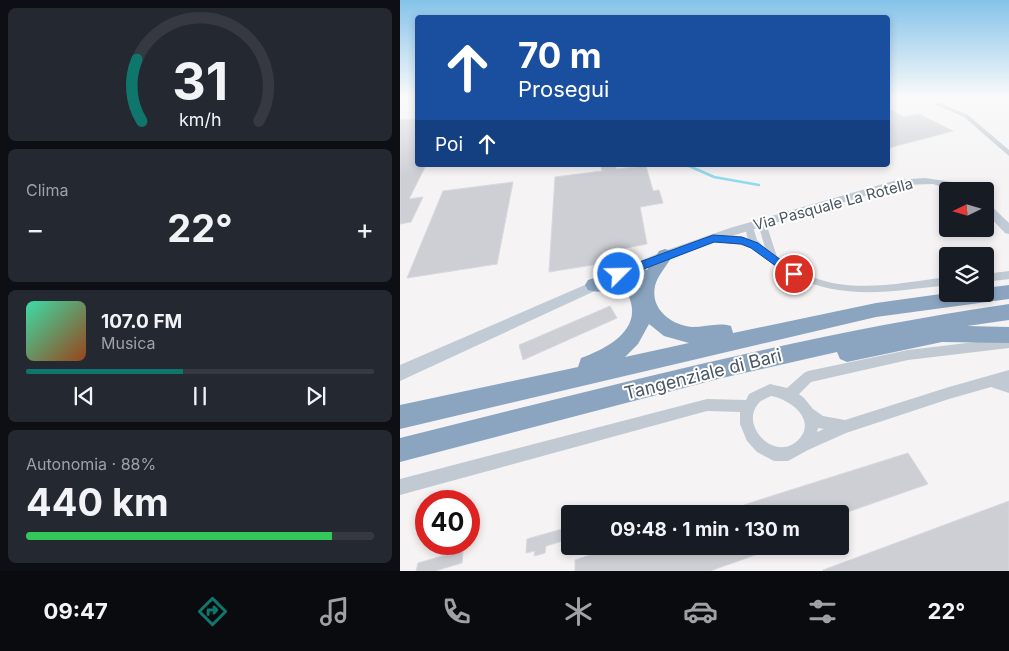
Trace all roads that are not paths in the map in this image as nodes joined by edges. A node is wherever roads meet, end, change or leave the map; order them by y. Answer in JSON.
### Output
{"nodes":[{"id":1,"x":974,"y":123,"type":"edge"},
{"id":2,"x":1009,"y":154,"type":"edge"},
{"id":3,"x":939,"y":182,"type":"edge"},
{"id":4,"x":994,"y":215,"type":"edge"},
{"id":5,"x":762,"y":222,"type":"junction"},
{"id":6,"x":749,"y":227,"type":"junction"},
{"id":7,"x":1009,"y":230,"type":"edge"},
{"id":8,"x":713,"y":238,"type":"junction"},
{"id":9,"x":755,"y":246,"type":"junction"},
{"id":10,"x":665,"y":256,"type":"joint"},
{"id":11,"x":773,"y":258,"type":"junction"},
{"id":12,"x":1009,"y":275,"type":"edge"},
{"id":13,"x":994,"y":277,"type":"edge"},
{"id":14,"x":637,"y":280,"type":"junction"},
{"id":15,"x":939,"y":282,"type":"edge"},
{"id":16,"x":594,"y":285,"type":"joint"},
{"id":17,"x":1009,"y":292,"type":"edge"},
{"id":18,"x":1009,"y":312,"type":"edge"},
{"id":19,"x":779,"y":331,"type":"junction"},
{"id":20,"x":1009,"y":334,"type":"edge"},
{"id":21,"x":1009,"y":342,"type":"edge"},
{"id":22,"x":812,"y":348,"type":"junction"},
{"id":23,"x":400,"y":373,"type":"edge"},
{"id":24,"x":1009,"y":376,"type":"edge"},
{"id":25,"x":994,"y":382,"type":"junction"},
{"id":26,"x":1009,"y":387,"type":"edge"},
{"id":27,"x":790,"y":394,"type":"junction"},
{"id":28,"x":459,"y":403,"type":"junction"},
{"id":29,"x":748,"y":406,"type":"junction"},
{"id":30,"x":808,"y":414,"type":"junction"},
{"id":31,"x":400,"y":418,"type":"edge"},
{"id":32,"x":845,"y":427,"type":"junction"},
{"id":33,"x":805,"y":444,"type":"junction"},
{"id":34,"x":400,"y":450,"type":"edge"},
{"id":35,"x":400,"y":487,"type":"edge"}],
"edges":[{"from":1,"to":2,"type":"street"},
{"from":3,"to":5,"type":"street","name":"Via Pasquale La Rotella"},
{"from":4,"to":7,"type":"street"},
{"from":5,"to":6,"type":"street","name":"Via Pasquale La Rotella"},
{"from":5,"to":11,"type":"street"},
{"from":6,"to":8,"type":"street","name":"Via Pasquale La Rotella"},
{"from":6,"to":9,"type":"street"},
{"from":8,"to":9,"type":"street"},
{"from":8,"to":10,"type":"street","name":"Via Pasquale La Rotella"},
{"from":9,"to":11,"type":"street"},
{"from":10,"to":14,"type":"highway"},
{"from":11,"to":15,"type":"street"},
{"from":12,"to":13,"type":"street"},
{"from":14,"to":16,"type":"highway"},
{"from":14,"to":19,"type":"highway"},
{"from":14,"to":28,"type":"highway"},
{"from":16,"to":23,"type":"street"},
{"from":17,"to":19,"type":"highway","name":"Tangenziale di Bari"},
{"from":18,"to":22,"type":"highway","name":"Tangenziale di Bari"},
{"from":19,"to":28,"type":"highway","name":"Tangenziale di Bari"},
{"from":20,"to":22,"type":"highway"},
{"from":21,"to":27,"type":"street"},
{"from":22,"to":34,"type":"highway","name":"Tangenziale di Bari"},
{"from":24,"to":25,"type":"street"},
{"from":25,"to":26,"type":"street"},
{"from":25,"to":32,"type":"street"},
{"from":27,"to":29,"type":"street"},
{"from":27,"to":30,"type":"street"},
{"from":28,"to":31,"type":"highway","name":"Tangenziale di Bari"},
{"from":29,"to":33,"type":"street"},
{"from":29,"to":35,"type":"street"},
{"from":30,"to":32,"type":"street"},
{"from":30,"to":33,"type":"street"},
{"from":32,"to":33,"type":"street"}]}
